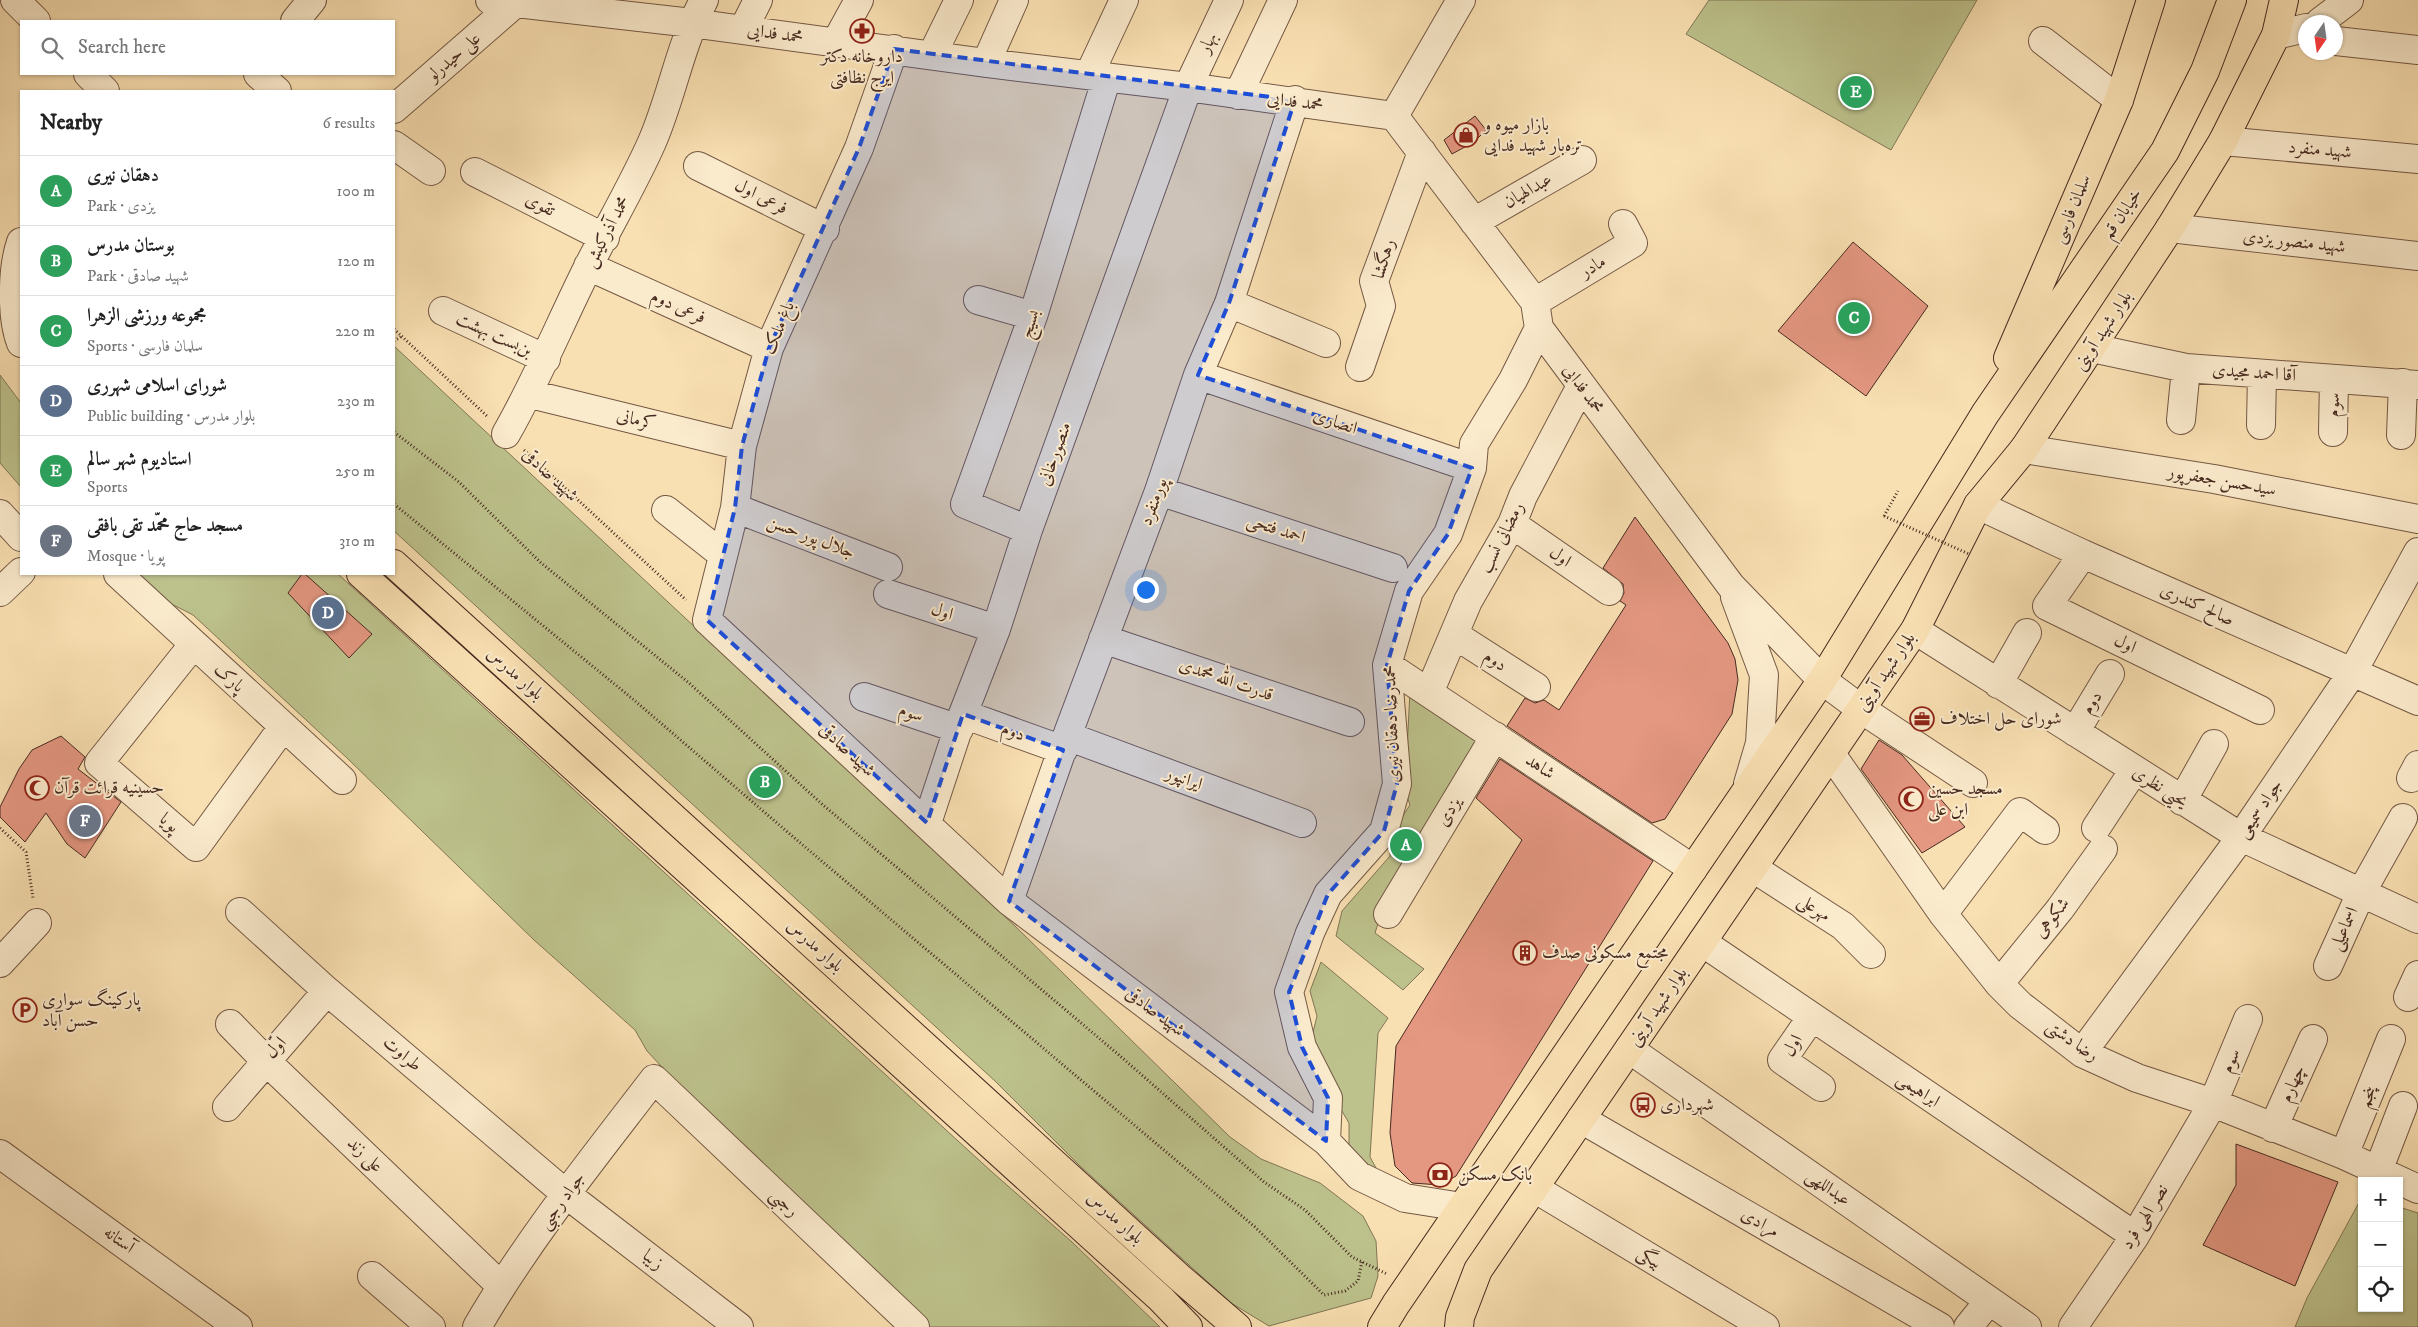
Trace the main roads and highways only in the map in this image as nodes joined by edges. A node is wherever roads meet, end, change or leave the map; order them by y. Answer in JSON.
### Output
{"nodes":[{"id":1,"x":2152,"y":0,"type":"edge"},
{"id":2,"x":2232,"y":0,"type":"edge"},
{"id":3,"x":2284,"y":0,"type":"edge"},
{"id":4,"x":1985,"y":414,"type":"junction"},
{"id":5,"x":395,"y":565,"type":"edge"},
{"id":6,"x":363,"y":575,"type":"edge"},
{"id":7,"x":1188,"y":1327,"type":"edge"},
{"id":8,"x":1237,"y":1327,"type":"edge"},
{"id":9,"x":1382,"y":1327,"type":"edge"},
{"id":10,"x":1459,"y":1327,"type":"edge"}],
"edges":[{"from":1,"to":4,"type":"main road","name":"سلمان فارسی"},
{"from":2,"to":4,"type":"main road","name":"خیابان قم"},
{"from":3,"to":10,"type":"main road","name":"بلوار شهید آوینی"},
{"from":4,"to":9,"type":"main road"},
{"from":5,"to":8,"type":"main road","name":"بلوار مدرس"},
{"from":6,"to":7,"type":"main road","name":"بلوار مدرس"}]}
